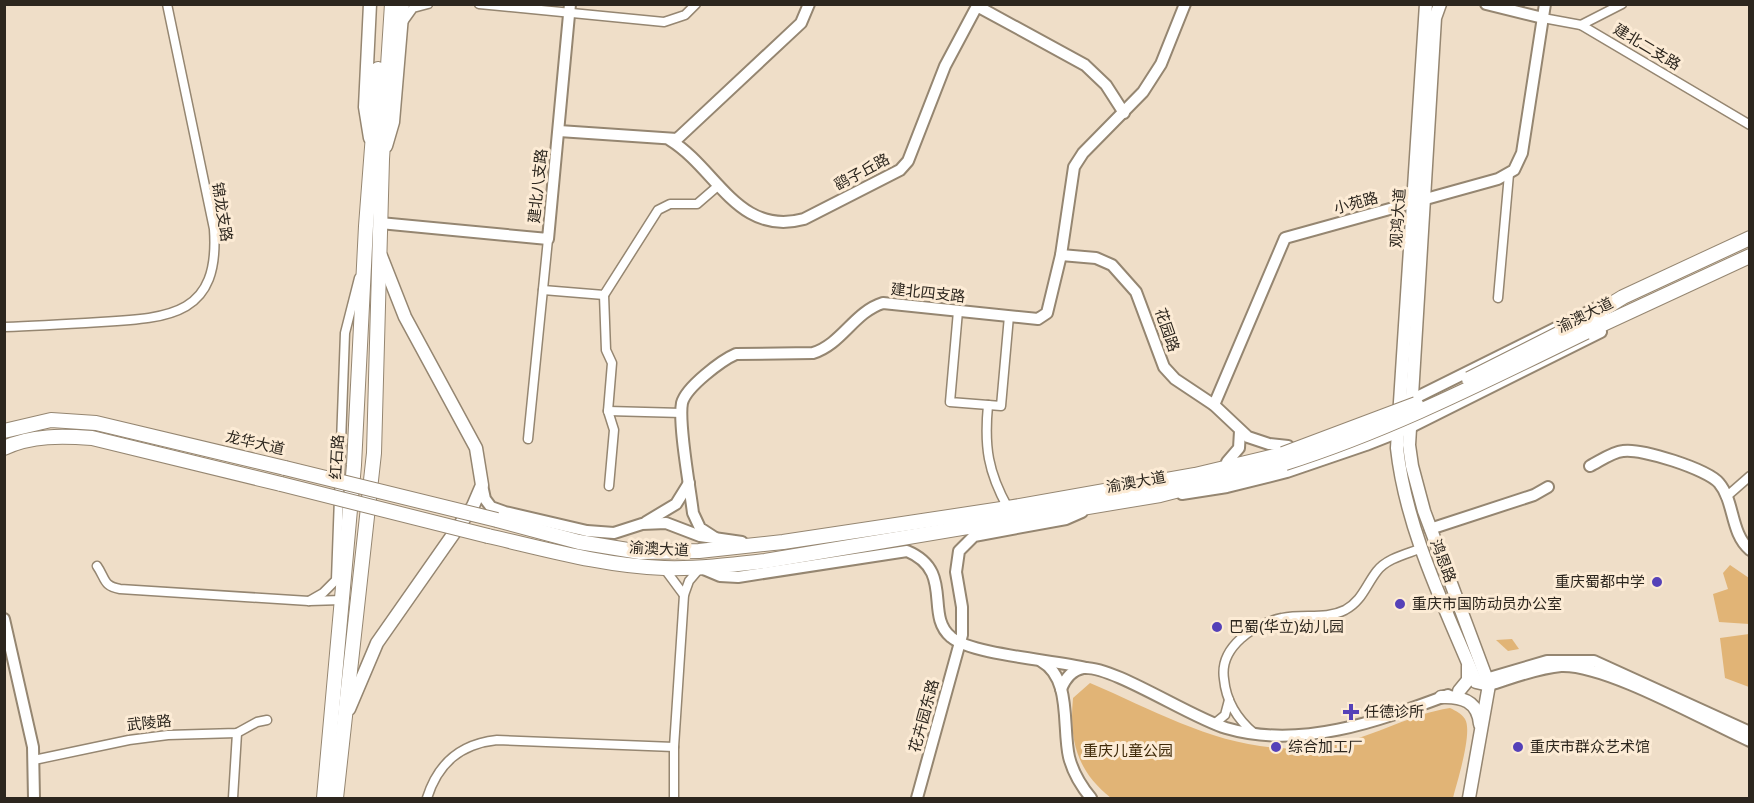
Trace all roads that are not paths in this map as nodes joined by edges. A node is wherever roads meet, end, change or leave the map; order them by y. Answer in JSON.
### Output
{"nodes":[{"id":1,"x":167,"y":4,"type":"edge"},
{"id":2,"x":370,"y":4,"type":"edge"},
{"id":3,"x":383,"y":4,"type":"edge"},
{"id":4,"x":392,"y":4,"type":"edge"},
{"id":5,"x":403,"y":4,"type":"edge"},
{"id":6,"x":428,"y":4,"type":"edge"},
{"id":7,"x":479,"y":4,"type":"edge"},
{"id":8,"x":696,"y":4,"type":"edge"},
{"id":9,"x":809,"y":4,"type":"edge"},
{"id":10,"x":1185,"y":4,"type":"edge"},
{"id":11,"x":1426,"y":4,"type":"edge"},
{"id":12,"x":1440,"y":4,"type":"edge"},
{"id":13,"x":1486,"y":4,"type":"edge"},
{"id":14,"x":1545,"y":4,"type":"edge"},
{"id":15,"x":1622,"y":4,"type":"edge"},
{"id":16,"x":977,"y":6,"type":"edge"},
{"id":17,"x":570,"y":9,"type":"edge"},
{"id":18,"x":1543,"y":18,"type":"junction"},
{"id":19,"x":402,"y":25,"type":"junction"},
{"id":20,"x":1581,"y":25,"type":"junction"},
{"id":21,"x":1124,"y":113,"type":"junction"},
{"id":22,"x":379,"y":118,"type":"junction"},
{"id":23,"x":1749,"y":125,"type":"edge"},
{"id":24,"x":690,"y":129,"type":"junction"},
{"id":25,"x":559,"y":131,"type":"junction"},
{"id":26,"x":670,"y":140,"type":"junction"},
{"id":27,"x":689,"y":154,"type":"junction"},
{"id":28,"x":377,"y":156,"type":"junction"},
{"id":29,"x":1509,"y":174,"type":"junction"},
{"id":30,"x":719,"y":185,"type":"junction"},
{"id":31,"x":1419,"y":201,"type":"junction"},
{"id":32,"x":380,"y":223,"type":"junction"},
{"id":33,"x":1749,"y":231,"type":"edge"},
{"id":34,"x":1749,"y":238,"type":"edge"},
{"id":35,"x":548,"y":239,"type":"junction"},
{"id":36,"x":379,"y":250,"type":"junction"},
{"id":37,"x":1720,"y":250,"type":"junction"},
{"id":38,"x":364,"y":255,"type":"junction"},
{"id":39,"x":1061,"y":255,"type":"junction"},
{"id":40,"x":1749,"y":256,"type":"edge"},
{"id":41,"x":543,"y":290,"type":"junction"},
{"id":42,"x":1664,"y":294,"type":"junction"},
{"id":43,"x":604,"y":295,"type":"junction"},
{"id":44,"x":1623,"y":297,"type":"junction"},
{"id":45,"x":1498,"y":298,"type":"dead end"},
{"id":46,"x":957,"y":311,"type":"junction"},
{"id":47,"x":1009,"y":316,"type":"junction"},
{"id":48,"x":4,"y":318,"type":"edge"},
{"id":49,"x":1584,"y":327,"type":"junction"},
{"id":50,"x":5,"y":328,"type":"edge"},
{"id":51,"x":1407,"y":402,"type":"junction"},
{"id":52,"x":988,"y":405,"type":"junction"},
{"id":53,"x":1214,"y":405,"type":"junction"},
{"id":54,"x":608,"y":411,"type":"junction"},
{"id":55,"x":682,"y":413,"type":"junction"},
{"id":56,"x":1358,"y":423,"type":"junction"},
{"id":57,"x":1409,"y":428,"type":"junction"},
{"id":58,"x":4,"y":431,"type":"edge"},
{"id":59,"x":1240,"y":431,"type":"junction"},
{"id":60,"x":1397,"y":433,"type":"junction"},
{"id":61,"x":528,"y":439,"type":"dead end"},
{"id":62,"x":1366,"y":445,"type":"junction"},
{"id":63,"x":4,"y":448,"type":"edge"},
{"id":64,"x":1285,"y":454,"type":"junction"},
{"id":65,"x":1227,"y":462,"type":"junction"},
{"id":66,"x":1590,"y":466,"type":"dead end"},
{"id":67,"x":1749,"y":476,"type":"edge"},
{"id":68,"x":689,"y":482,"type":"junction"},
{"id":69,"x":482,"y":486,"type":"junction"},
{"id":70,"x":609,"y":486,"type":"dead end"},
{"id":71,"x":1548,"y":487,"type":"dead end"},
{"id":72,"x":1160,"y":488,"type":"junction"},
{"id":73,"x":1726,"y":497,"type":"junction"},
{"id":74,"x":1103,"y":504,"type":"junction"},
{"id":75,"x":1008,"y":508,"type":"junction"},
{"id":76,"x":497,"y":520,"type":"joint"},
{"id":77,"x":642,"y":524,"type":"junction"},
{"id":78,"x":1430,"y":529,"type":"junction"},
{"id":79,"x":720,"y":540,"type":"junction"},
{"id":80,"x":763,"y":544,"type":"junction"},
{"id":81,"x":1422,"y":548,"type":"junction"},
{"id":82,"x":1749,"y":549,"type":"edge"},
{"id":83,"x":97,"y":566,"type":"dead end"},
{"id":84,"x":701,"y":567,"type":"junction"},
{"id":85,"x":664,"y":568,"type":"junction"},
{"id":86,"x":336,"y":580,"type":"junction"},
{"id":87,"x":684,"y":595,"type":"junction"},
{"id":88,"x":309,"y":601,"type":"junction"},
{"id":89,"x":343,"y":601,"type":"junction"},
{"id":90,"x":4,"y":619,"type":"edge"},
{"id":91,"x":960,"y":642,"type":"junction"},
{"id":92,"x":8,"y":655,"type":"edge"},
{"id":93,"x":1035,"y":658,"type":"junction"},
{"id":94,"x":1468,"y":664,"type":"junction"},
{"id":95,"x":1086,"y":668,"type":"junction"},
{"id":96,"x":1484,"y":681,"type":"junction"},
{"id":97,"x":1061,"y":689,"type":"junction"},
{"id":98,"x":1459,"y":691,"type":"junction"},
{"id":99,"x":1441,"y":697,"type":"junction"},
{"id":100,"x":1229,"y":700,"type":"junction"},
{"id":101,"x":345,"y":718,"type":"junction"},
{"id":102,"x":267,"y":720,"type":"dead end"},
{"id":103,"x":1214,"y":724,"type":"junction"},
{"id":104,"x":1749,"y":732,"type":"edge"},
{"id":105,"x":237,"y":734,"type":"junction"},
{"id":106,"x":1255,"y":734,"type":"junction"},
{"id":107,"x":1481,"y":734,"type":"junction"},
{"id":108,"x":1749,"y":741,"type":"edge"},
{"id":109,"x":674,"y":747,"type":"junction"},
{"id":110,"x":34,"y":760,"type":"junction"},
{"id":111,"x":34,"y":798,"type":"edge"},
{"id":112,"x":233,"y":798,"type":"edge"},
{"id":113,"x":324,"y":798,"type":"edge"},
{"id":114,"x":336,"y":798,"type":"edge"},
{"id":115,"x":427,"y":798,"type":"edge"},
{"id":116,"x":674,"y":798,"type":"edge"},
{"id":117,"x":917,"y":798,"type":"edge"},
{"id":118,"x":1091,"y":798,"type":"edge"},
{"id":119,"x":1469,"y":798,"type":"edge"}],
"edges":[{"from":1,"to":50,"type":"street","name":"锦龙支路"},
{"from":2,"to":28,"type":"main road"},
{"from":3,"to":22,"type":"main road"},
{"from":4,"to":22,"type":"main road"},
{"from":5,"to":19,"type":"main road"},
{"from":6,"to":19,"type":"street"},
{"from":7,"to":17,"type":"street"},
{"from":8,"to":17,"type":"street"},
{"from":9,"to":24,"type":"street"},
{"from":10,"to":21,"type":"street"},
{"from":11,"to":31,"type":"main road","name":"观鸿大道"},
{"from":12,"to":31,"type":"main road","name":"观鸿大道"},
{"from":13,"to":18,"type":"street","name":"建北二支路"},
{"from":14,"to":18,"type":"street"},
{"from":15,"to":20,"type":"street"},
{"from":16,"to":21,"type":"street"},
{"from":16,"to":30,"type":"street","name":"鹞子丘路"},
{"from":17,"to":25,"type":"street","name":"建北八支路"},
{"from":18,"to":20,"type":"street","name":"建北二支路"},
{"from":18,"to":29,"type":"street"},
{"from":19,"to":28,"type":"main road"},
{"from":20,"to":23,"type":"street","name":"建北二支路"},
{"from":21,"to":39,"type":"street"},
{"from":22,"to":28,"type":"main road","name":"红石路"},
{"from":24,"to":26,"type":"street"},
{"from":24,"to":27,"type":"street"},
{"from":25,"to":26,"type":"street"},
{"from":25,"to":35,"type":"street","name":"建北八支路"},
{"from":26,"to":27,"type":"street","name":"鹞子丘路"},
{"from":27,"to":30,"type":"street","name":"鹞子丘路"},
{"from":28,"to":32,"type":"main road","name":"红石路"},
{"from":28,"to":38,"type":"main road","name":"红石路"},
{"from":29,"to":31,"type":"street","name":"小苑路"},
{"from":29,"to":45,"type":"street"},
{"from":30,"to":43,"type":"street"},
{"from":31,"to":51,"type":"main road","name":"观鸿大道"},
{"from":31,"to":53,"type":"street","name":"小苑路"},
{"from":32,"to":35,"type":"street","name":"建北八支路"},
{"from":32,"to":36,"type":"main road","name":"红石路"},
{"from":33,"to":37,"type":"main road"},
{"from":34,"to":37,"type":"main road","name":"渝澳大道"},
{"from":35,"to":41,"type":"street"},
{"from":36,"to":69,"type":"main road","name":"红石路"},
{"from":36,"to":101,"type":"main road","name":"红石路"},
{"from":37,"to":44,"type":"main road","name":"渝澳大道"},
{"from":38,"to":86,"type":"street"},
{"from":38,"to":89,"type":"main road","name":"红石路"},
{"from":39,"to":47,"type":"street","name":"建北四支路"},
{"from":39,"to":53,"type":"street","name":"花园路"},
{"from":40,"to":42,"type":"main road","name":"渝澳大道"},
{"from":41,"to":43,"type":"street"},
{"from":41,"to":61,"type":"street"},
{"from":42,"to":49,"type":"main road","name":"渝澳大道"},
{"from":42,"to":57,"type":"street"},
{"from":43,"to":54,"type":"street"},
{"from":44,"to":49,"type":"main road","name":"渝澳大道"},
{"from":44,"to":51,"type":"street"},
{"from":46,"to":47,"type":"street","name":"建北四支路"},
{"from":46,"to":52,"type":"street"},
{"from":46,"to":55,"type":"street","name":"建北四支路"},
{"from":47,"to":52,"type":"street"},
{"from":48,"to":50,"type":"street"},
{"from":49,"to":64,"type":"main road","name":"渝澳大道","bridge":true},
{"from":51,"to":56,"type":"street"},
{"from":51,"to":57,"type":"main road","name":"观鸿大道"},
{"from":51,"to":60,"type":"main road","name":"观鸿大道"},
{"from":52,"to":75,"type":"street"},
{"from":53,"to":59,"type":"street","name":"花园路"},
{"from":54,"to":55,"type":"street"},
{"from":54,"to":70,"type":"street"},
{"from":55,"to":68,"type":"street","name":"建北四支路"},
{"from":56,"to":62,"type":"street"},
{"from":56,"to":64,"type":"street"},
{"from":57,"to":60,"type":"street"},
{"from":57,"to":78,"type":"main road","name":"鸿恩路"},
{"from":58,"to":76,"type":"main road","name":"龙华大道","bridge":true},
{"from":59,"to":64,"type":"street"},
{"from":59,"to":65,"type":"street"},
{"from":60,"to":62,"type":"street"},
{"from":60,"to":81,"type":"main road","name":"鸿恩路"},
{"from":62,"to":72,"type":"street"},
{"from":63,"to":85,"type":"main road","name":"渝澳大道","bridge":true},
{"from":64,"to":65,"type":"street"},
{"from":64,"to":72,"type":"main road","name":"渝澳大道"},
{"from":65,"to":72,"type":"street"},
{"from":66,"to":73,"type":"street"},
{"from":67,"to":73,"type":"street"},
{"from":68,"to":77,"type":"street"},
{"from":68,"to":79,"type":"street","name":"建北四支路"},
{"from":69,"to":77,"type":"street"},
{"from":69,"to":101,"type":"main road","name":"红石路"},
{"from":71,"to":78,"type":"street"},
{"from":72,"to":74,"type":"main road","name":"渝澳大道"},
{"from":72,"to":75,"type":"main road","name":"渝澳大道"},
{"from":73,"to":82,"type":"street"},
{"from":74,"to":84,"type":"main road","name":"渝澳大道"},
{"from":74,"to":91,"type":"street","name":"花卉园东路"},
{"from":75,"to":80,"type":"main road","name":"渝澳大道"},
{"from":76,"to":80,"type":"main road","name":"渝澳大道"},
{"from":77,"to":79,"type":"street"},
{"from":78,"to":96,"type":"main road","name":"鸿恩路"},
{"from":79,"to":80,"type":"street"},
{"from":81,"to":94,"type":"main road","name":"鸿恩路"},
{"from":81,"to":100,"type":"street"},
{"from":83,"to":88,"type":"street"},
{"from":84,"to":85,"type":"main road","name":"渝澳大道"},
{"from":84,"to":87,"type":"street"},
{"from":84,"to":91,"type":"street"},
{"from":85,"to":87,"type":"street"},
{"from":86,"to":88,"type":"street"},
{"from":86,"to":89,"type":"street"},
{"from":87,"to":109,"type":"street"},
{"from":88,"to":89,"type":"street"},
{"from":89,"to":113,"type":"main road","name":"红石路"},
{"from":90,"to":92,"type":"street"},
{"from":91,"to":93,"type":"street"},
{"from":91,"to":117,"type":"street","name":"花卉园东路"},
{"from":92,"to":110,"type":"street"},
{"from":93,"to":95,"type":"street"},
{"from":93,"to":97,"type":"street"},
{"from":94,"to":96,"type":"main road","name":"鸿恩路"},
{"from":94,"to":98,"type":"main road"},
{"from":95,"to":97,"type":"street"},
{"from":95,"to":103,"type":"street"},
{"from":96,"to":98,"type":"street"},
{"from":96,"to":104,"type":"street"},
{"from":96,"to":107,"type":"main road"},
{"from":96,"to":108,"type":"street"},
{"from":97,"to":118,"type":"street"},
{"from":98,"to":99,"type":"street"},
{"from":99,"to":106,"type":"street"},
{"from":99,"to":107,"type":"main road"},
{"from":100,"to":103,"type":"street"},
{"from":100,"to":106,"type":"street"},
{"from":101,"to":114,"type":"main road","name":"红石路"},
{"from":102,"to":105,"type":"street","name":"武陵路"},
{"from":103,"to":106,"type":"street"},
{"from":105,"to":110,"type":"street","name":"武陵路"},
{"from":105,"to":112,"type":"street"},
{"from":107,"to":119,"type":"main road"},
{"from":109,"to":115,"type":"street"},
{"from":109,"to":116,"type":"street"},
{"from":110,"to":111,"type":"street"}]}
